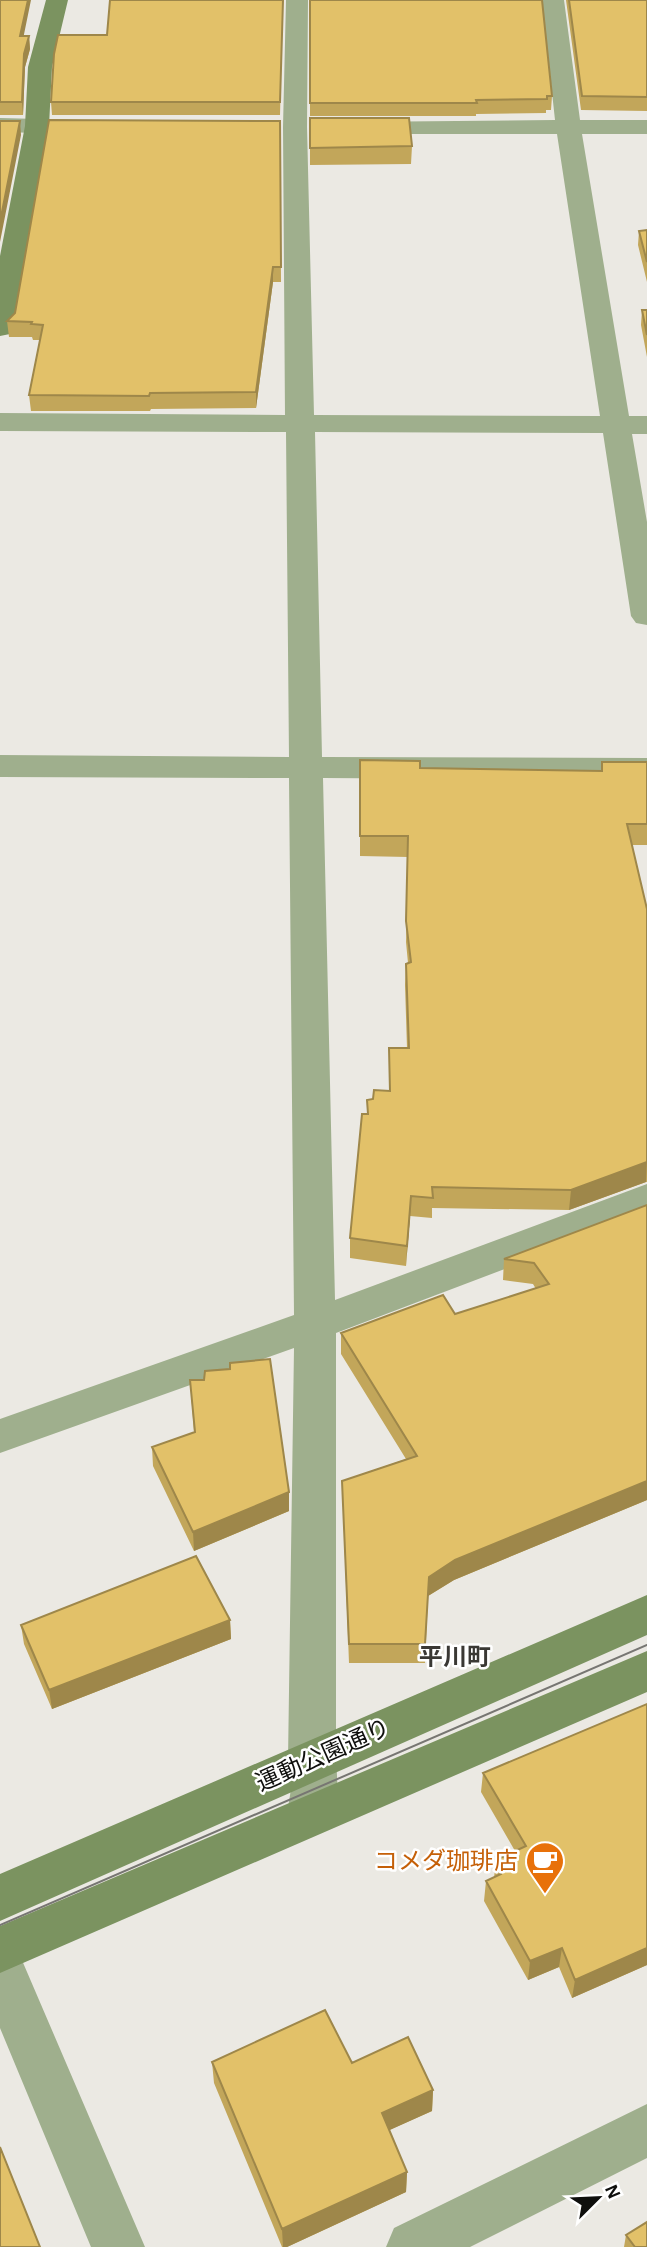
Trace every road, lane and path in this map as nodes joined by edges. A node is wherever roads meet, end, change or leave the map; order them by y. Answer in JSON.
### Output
{"nodes":[{"id":1,"x":57,"y":0,"type":"edge"},
{"id":2,"x":297,"y":0,"type":"edge"},
{"id":3,"x":553,"y":0,"type":"edge"},
{"id":4,"x":0,"y":125,"type":"edge"},
{"id":5,"x":37,"y":126,"type":"junction"},
{"id":6,"x":568,"y":126,"type":"junction"},
{"id":7,"x":101,"y":127,"type":"edge"},
{"id":8,"x":305,"y":127,"type":"junction"},
{"id":9,"x":647,"y":127,"type":"edge"},
{"id":10,"x":0,"y":328,"type":"edge"},
{"id":11,"x":0,"y":422,"type":"edge"},
{"id":12,"x":300,"y":424,"type":"junction"},
{"id":13,"x":616,"y":425,"type":"junction"},
{"id":14,"x":647,"y":425,"type":"edge"},
{"id":15,"x":647,"y":616,"type":"edge"},
{"id":16,"x":0,"y":766,"type":"edge"},
{"id":17,"x":306,"y":767,"type":"junction"},
{"id":18,"x":647,"y":769,"type":"edge"},
{"id":19,"x":647,"y":1199,"type":"edge"},
{"id":20,"x":315,"y":1324,"type":"junction"},
{"id":21,"x":0,"y":1436,"type":"edge"},
{"id":22,"x":647,"y":1614,"type":"edge"},
{"id":23,"x":647,"y":1671,"type":"edge"},
{"id":24,"x":312,"y":1759,"type":"junction"},
{"id":25,"x":311,"y":1814,"type":"junction"},
{"id":26,"x":0,"y":1898,"type":"edge"},
{"id":27,"x":0,"y":1950,"type":"edge"},
{"id":28,"x":0,"y":1968,"type":"edge"},
{"id":29,"x":647,"y":2130,"type":"edge"},
{"id":30,"x":118,"y":2247,"type":"edge"},
{"id":31,"x":413,"y":2247,"type":"edge"}],
"edges":[{"from":1,"to":5,"type":"street"},
{"from":2,"to":8,"type":"street"},
{"from":3,"to":6,"type":"street"},
{"from":4,"to":5,"type":"street"},
{"from":5,"to":7,"type":"street"},
{"from":5,"to":10,"type":"street"},
{"from":6,"to":8,"type":"street"},
{"from":6,"to":9,"type":"street"},
{"from":6,"to":13,"type":"street"},
{"from":8,"to":12,"type":"street"},
{"from":11,"to":12,"type":"street"},
{"from":12,"to":13,"type":"street"},
{"from":12,"to":17,"type":"street"},
{"from":13,"to":14,"type":"street"},
{"from":13,"to":15,"type":"street"},
{"from":16,"to":17,"type":"street"},
{"from":17,"to":18,"type":"street"},
{"from":17,"to":20,"type":"street"},
{"from":19,"to":20,"type":"street"},
{"from":20,"to":21,"type":"street"},
{"from":20,"to":24,"type":"street"},
{"from":22,"to":24,"type":"street","name":"運動公園通り"},
{"from":23,"to":25,"type":"street"},
{"from":24,"to":25,"type":"street"},
{"from":24,"to":26,"type":"street","name":"運動公園通り"},
{"from":25,"to":27,"type":"street"},
{"from":28,"to":30,"type":"street"},
{"from":29,"to":31,"type":"street"}]}
